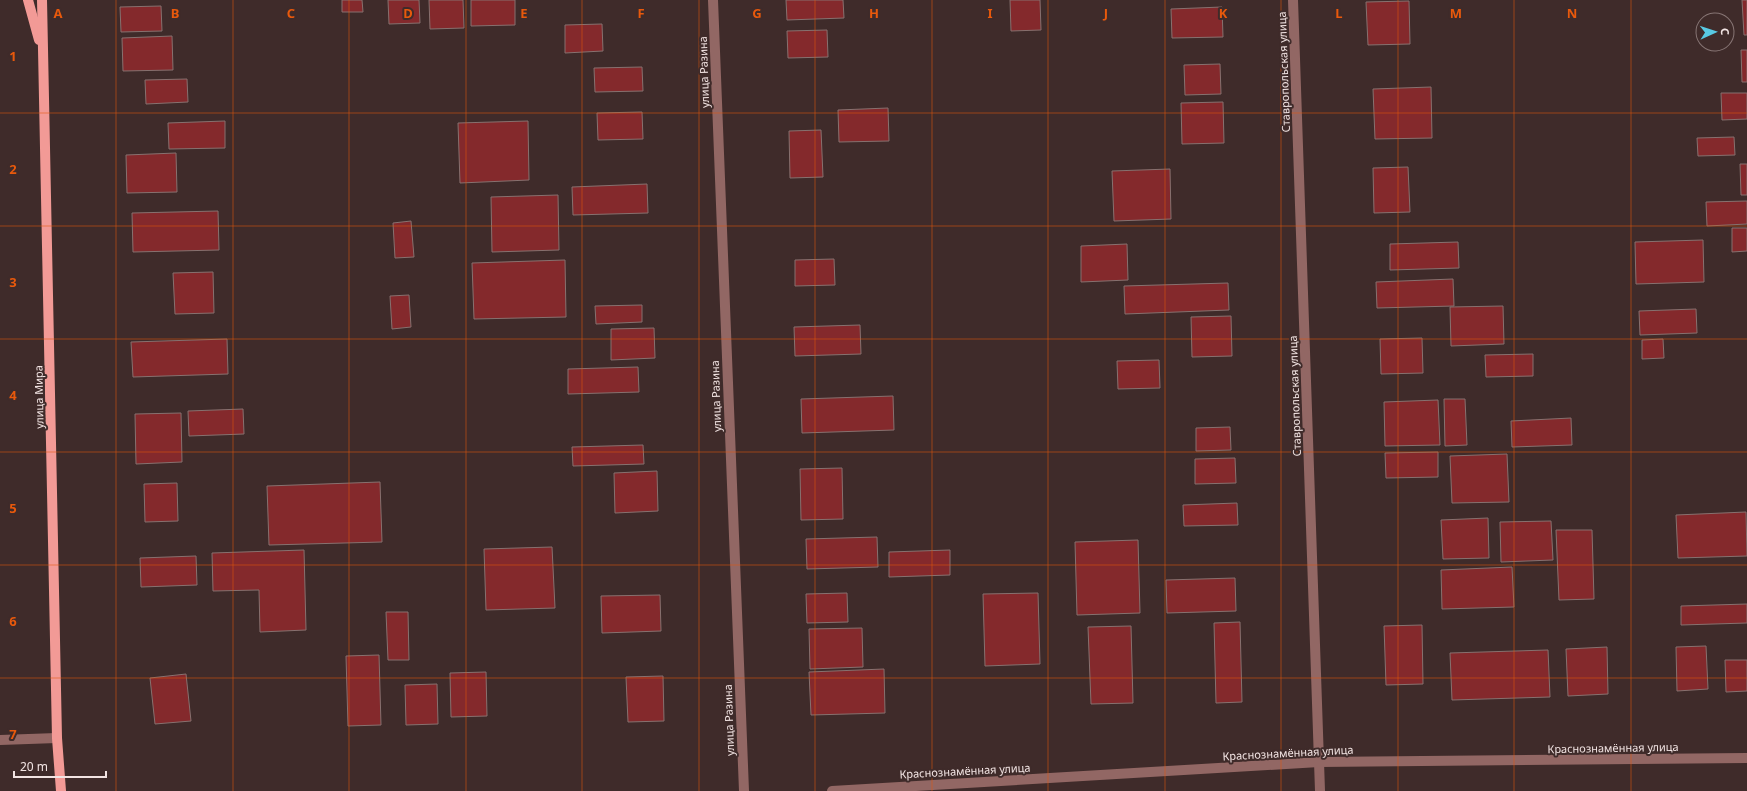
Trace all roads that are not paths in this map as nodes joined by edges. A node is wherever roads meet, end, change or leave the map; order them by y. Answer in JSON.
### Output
{"nodes":[{"id":1,"x":28,"y":0,"type":"edge"},
{"id":2,"x":42,"y":0,"type":"edge"},
{"id":3,"x":713,"y":0,"type":"edge"},
{"id":4,"x":1293,"y":0,"type":"edge"},
{"id":5,"x":44,"y":56,"type":"junction"},
{"id":6,"x":57,"y":738,"type":"junction"},
{"id":7,"x":0,"y":740,"type":"edge"},
{"id":8,"x":1747,"y":758,"type":"edge"},
{"id":9,"x":1319,"y":762,"type":"junction"},
{"id":10,"x":61,"y":791,"type":"edge"},
{"id":11,"x":744,"y":791,"type":"edge"},
{"id":12,"x":832,"y":791,"type":"edge"},
{"id":13,"x":1320,"y":791,"type":"edge"}],
"edges":[{"from":1,"to":5,"type":"main road","name":"улица Мира"},
{"from":2,"to":5,"type":"main road","name":"улица Мира"},
{"from":3,"to":11,"type":"street","name":"улица Разина"},
{"from":4,"to":9,"type":"street","name":"Ставропольская улица"},
{"from":5,"to":6,"type":"main road","name":"улица Мира"},
{"from":6,"to":7,"type":"street"},
{"from":6,"to":10,"type":"main road","name":"улица Мира"},
{"from":8,"to":9,"type":"street","name":"Краснознамённая улица"},
{"from":9,"to":12,"type":"street","name":"Краснознамённая улица"},
{"from":9,"to":13,"type":"street","name":"Ставропольская улица"}]}
